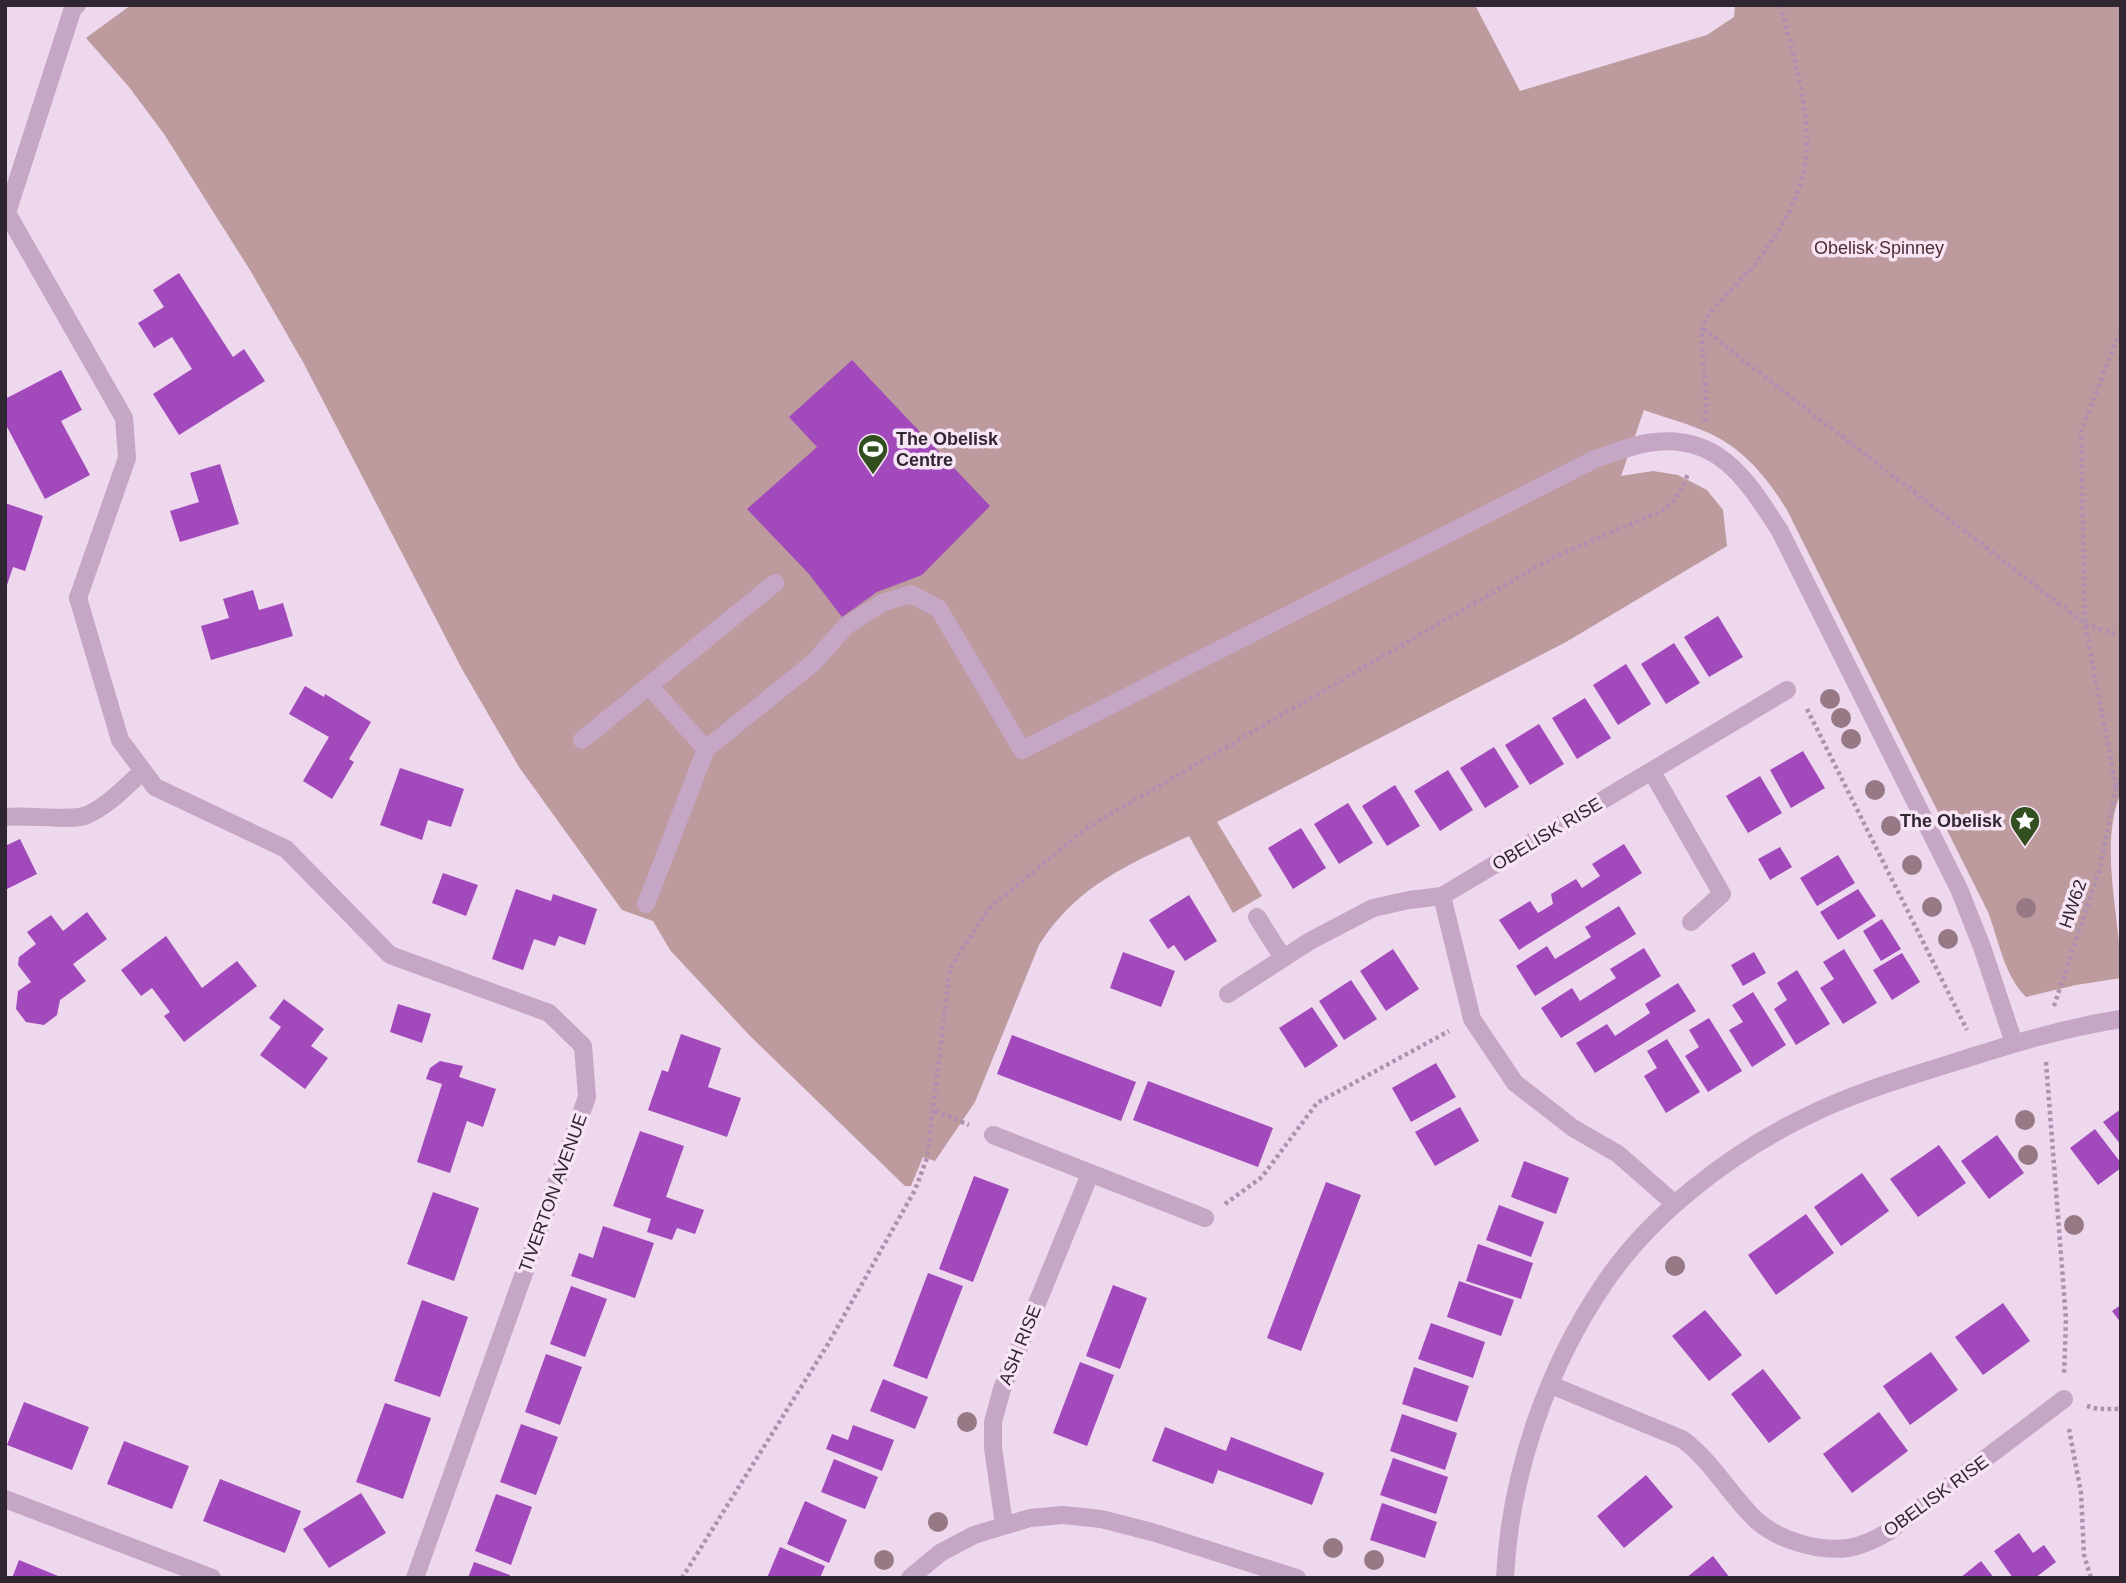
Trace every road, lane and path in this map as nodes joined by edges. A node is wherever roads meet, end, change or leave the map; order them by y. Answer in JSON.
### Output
{"nodes":[{"id":1,"x":77,"y":5,"type":"edge"},
{"id":2,"x":1782,"y":5,"type":"edge"},
{"id":3,"x":1702,"y":328,"type":"junction"},
{"id":4,"x":2121,"y":329,"type":"edge"},
{"id":5,"x":1700,"y":447,"type":"junction"},
{"id":6,"x":775,"y":583,"type":"dead end"},
{"id":7,"x":2085,"y":624,"type":"junction"},
{"id":8,"x":2121,"y":636,"type":"edge"},
{"id":9,"x":650,"y":687,"type":"junction"},
{"id":10,"x":1787,"y":690,"type":"joint"},
{"id":11,"x":582,"y":740,"type":"dead end"},
{"id":12,"x":706,"y":749,"type":"junction"},
{"id":13,"x":143,"y":771,"type":"junction"},
{"id":14,"x":1652,"y":772,"type":"junction"},
{"id":15,"x":2121,"y":780,"type":"edge"},
{"id":16,"x":2116,"y":788,"type":"junction"},
{"id":17,"x":5,"y":817,"type":"edge"},
{"id":18,"x":1442,"y":896,"type":"junction"},
{"id":19,"x":646,"y":904,"type":"dead end"},
{"id":20,"x":1257,"y":917,"type":"dead end"},
{"id":21,"x":1692,"y":922,"type":"dead end"},
{"id":22,"x":1283,"y":958,"type":"junction"},
{"id":23,"x":1228,"y":994,"type":"dead end"},
{"id":24,"x":1472,"y":1019,"type":"junction"},
{"id":25,"x":2121,"y":1019,"type":"edge"},
{"id":26,"x":2044,"y":1035,"type":"junction"},
{"id":27,"x":2014,"y":1044,"type":"junction"},
{"id":28,"x":1979,"y":1055,"type":"junction"},
{"id":29,"x":935,"y":1111,"type":"junction"},
{"id":30,"x":961,"y":1122,"type":"dead end"},
{"id":31,"x":993,"y":1135,"type":"dead end"},
{"id":32,"x":1090,"y":1174,"type":"junction"},
{"id":33,"x":1675,"y":1204,"type":"junction"},
{"id":34,"x":1205,"y":1218,"type":"joint"},
{"id":35,"x":1550,"y":1385,"type":"junction"},
{"id":36,"x":2064,"y":1399,"type":"junction"},
{"id":37,"x":5,"y":1499,"type":"edge"},
{"id":38,"x":1004,"y":1524,"type":"junction"},
{"id":39,"x":212,"y":1578,"type":"edge"},
{"id":40,"x":415,"y":1578,"type":"edge"},
{"id":41,"x":682,"y":1578,"type":"edge"},
{"id":42,"x":910,"y":1578,"type":"edge"},
{"id":43,"x":1297,"y":1578,"type":"edge"},
{"id":44,"x":1505,"y":1578,"type":"edge"},
{"id":45,"x":2091,"y":1578,"type":"edge"}],
"edges":[{"from":1,"to":13,"type":"street","name":"TIVERTON AVENUE"},
{"from":2,"to":3,"type":"path"},
{"from":3,"to":5,"type":"path"},
{"from":3,"to":7,"type":"path"},
{"from":4,"to":7,"type":"path"},
{"from":5,"to":12,"type":"street"},
{"from":5,"to":27,"type":"street"},
{"from":5,"to":29,"type":"path"},
{"from":6,"to":9,"type":"street"},
{"from":7,"to":8,"type":"path"},
{"from":7,"to":16,"type":"path"},
{"from":9,"to":11,"type":"street"},
{"from":9,"to":12,"type":"street"},
{"from":10,"to":14,"type":"street","name":"OBELISK RISE"},
{"from":10,"to":28,"type":"path"},
{"from":12,"to":19,"type":"street"},
{"from":13,"to":17,"type":"street"},
{"from":13,"to":40,"type":"street","name":"TIVERTON AVENUE"},
{"from":14,"to":18,"type":"street","name":"OBELISK RISE"},
{"from":14,"to":21,"type":"street"},
{"from":15,"to":16,"type":"path","name":"HW62"},
{"from":16,"to":26,"type":"path","name":"HW62"},
{"from":18,"to":22,"type":"street","name":"OBELISK RISE"},
{"from":18,"to":24,"type":"street"},
{"from":20,"to":22,"type":"street"},
{"from":22,"to":23,"type":"street","name":"OBELISK RISE"},
{"from":24,"to":33,"type":"street"},
{"from":24,"to":34,"type":"path"},
{"from":25,"to":26,"type":"street"},
{"from":26,"to":27,"type":"street"},
{"from":26,"to":36,"type":"path"},
{"from":27,"to":28,"type":"street"},
{"from":28,"to":33,"type":"street"},
{"from":29,"to":30,"type":"path"},
{"from":29,"to":41,"type":"path"},
{"from":31,"to":32,"type":"street"},
{"from":32,"to":34,"type":"street"},
{"from":32,"to":38,"type":"street","name":"ASH RISE"},
{"from":33,"to":35,"type":"street"},
{"from":35,"to":36,"type":"street","name":"OBELISK RISE"},
{"from":35,"to":44,"type":"street"},
{"from":36,"to":45,"type":"path"},
{"from":37,"to":39,"type":"street"},
{"from":38,"to":42,"type":"street"},
{"from":38,"to":43,"type":"street"}]}
